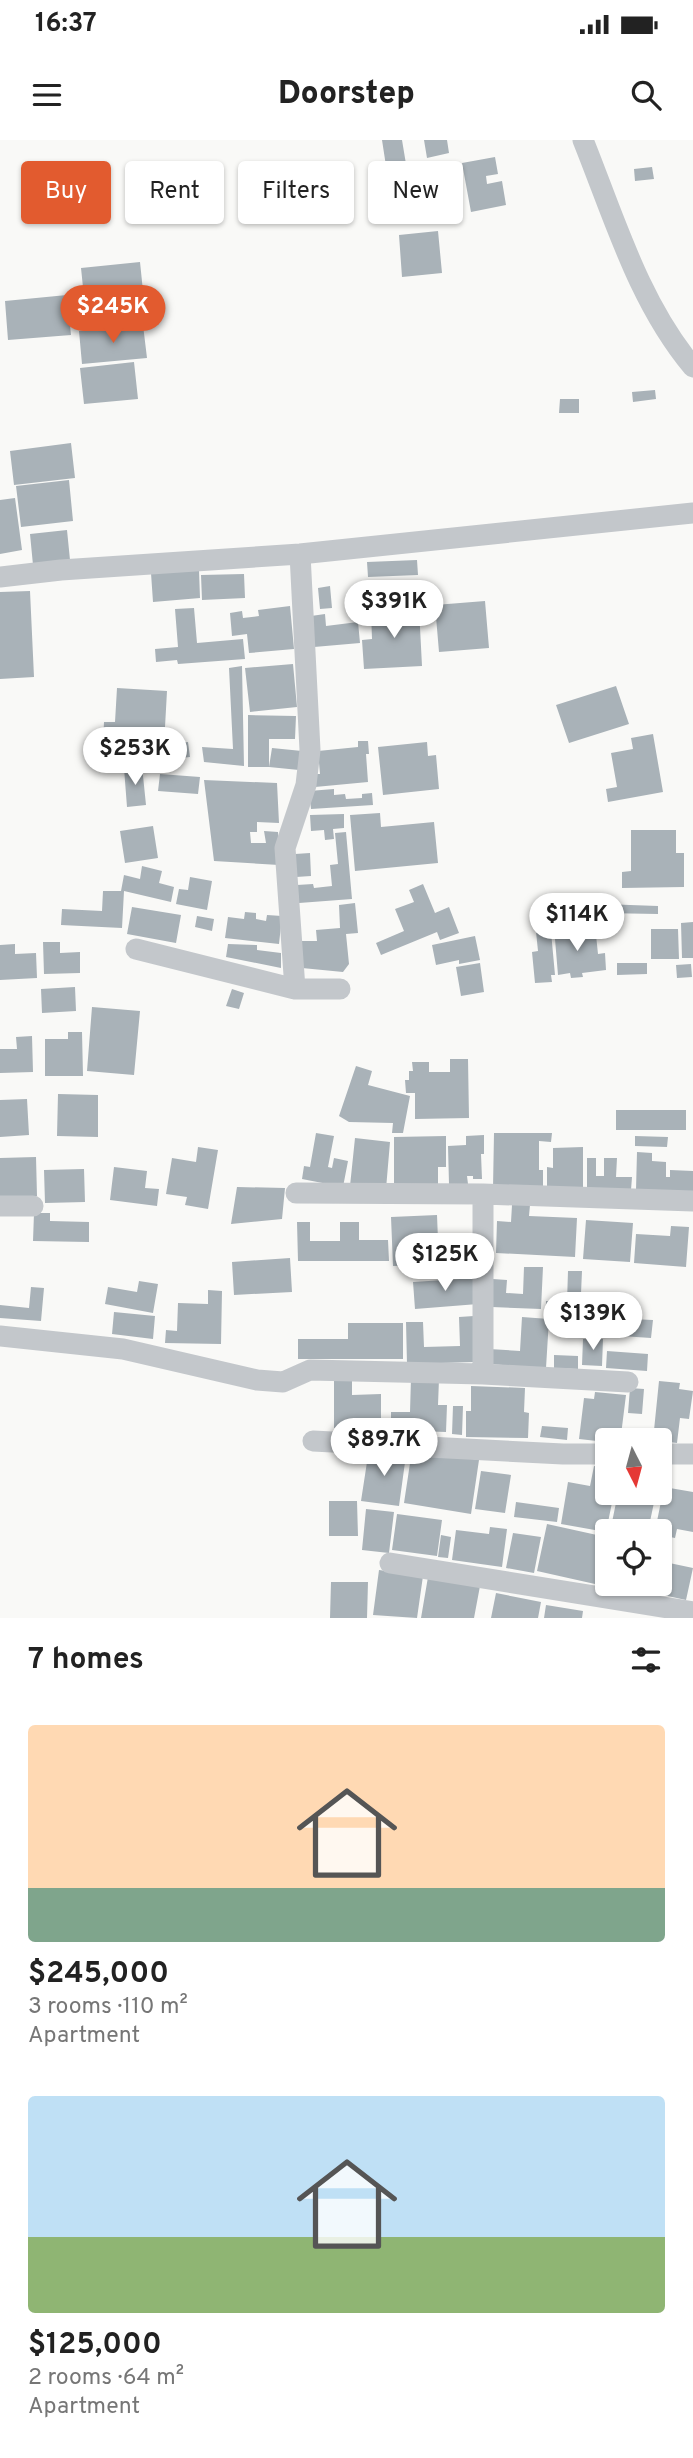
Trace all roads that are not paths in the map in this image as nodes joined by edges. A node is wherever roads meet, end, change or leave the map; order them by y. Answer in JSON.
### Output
{"nodes":[{"id":1,"x":583,"y":140,"type":"edge"},
{"id":2,"x":693,"y":368,"type":"edge"},
{"id":3,"x":693,"y":513,"type":"edge"},
{"id":4,"x":300,"y":554,"type":"junction"},
{"id":5,"x":0,"y":577,"type":"edge"},
{"id":6,"x":136,"y":949,"type":"dead end"},
{"id":7,"x":295,"y":989,"type":"junction"},
{"id":8,"x":340,"y":989,"type":"dead end"},
{"id":9,"x":296,"y":1193,"type":"dead end"},
{"id":10,"x":484,"y":1194,"type":"junction"},
{"id":11,"x":693,"y":1201,"type":"edge"},
{"id":12,"x":0,"y":1206,"type":"edge"},
{"id":13,"x":33,"y":1206,"type":"dead end"},
{"id":14,"x":0,"y":1336,"type":"edge"},
{"id":15,"x":483,"y":1374,"type":"junction"},
{"id":16,"x":628,"y":1382,"type":"dead end"},
{"id":17,"x":313,"y":1441,"type":"dead end"},
{"id":18,"x":595,"y":1453,"type":"edge"},
{"id":19,"x":672,"y":1454,"type":"edge"},
{"id":20,"x":693,"y":1454,"type":"edge"},
{"id":21,"x":390,"y":1563,"type":"dead end"},
{"id":22,"x":693,"y":1612,"type":"edge"}],
"edges":[{"from":1,"to":2,"type":"street"},
{"from":3,"to":4,"type":"street"},
{"from":4,"to":5,"type":"street"},
{"from":4,"to":7,"type":"street"},
{"from":6,"to":7,"type":"street"},
{"from":7,"to":8,"type":"street"},
{"from":9,"to":10,"type":"street"},
{"from":10,"to":11,"type":"street"},
{"from":10,"to":15,"type":"street"},
{"from":12,"to":13,"type":"street"},
{"from":14,"to":15,"type":"street"},
{"from":15,"to":16,"type":"street"},
{"from":17,"to":18,"type":"street"},
{"from":19,"to":20,"type":"street"},
{"from":21,"to":22,"type":"street"}]}
